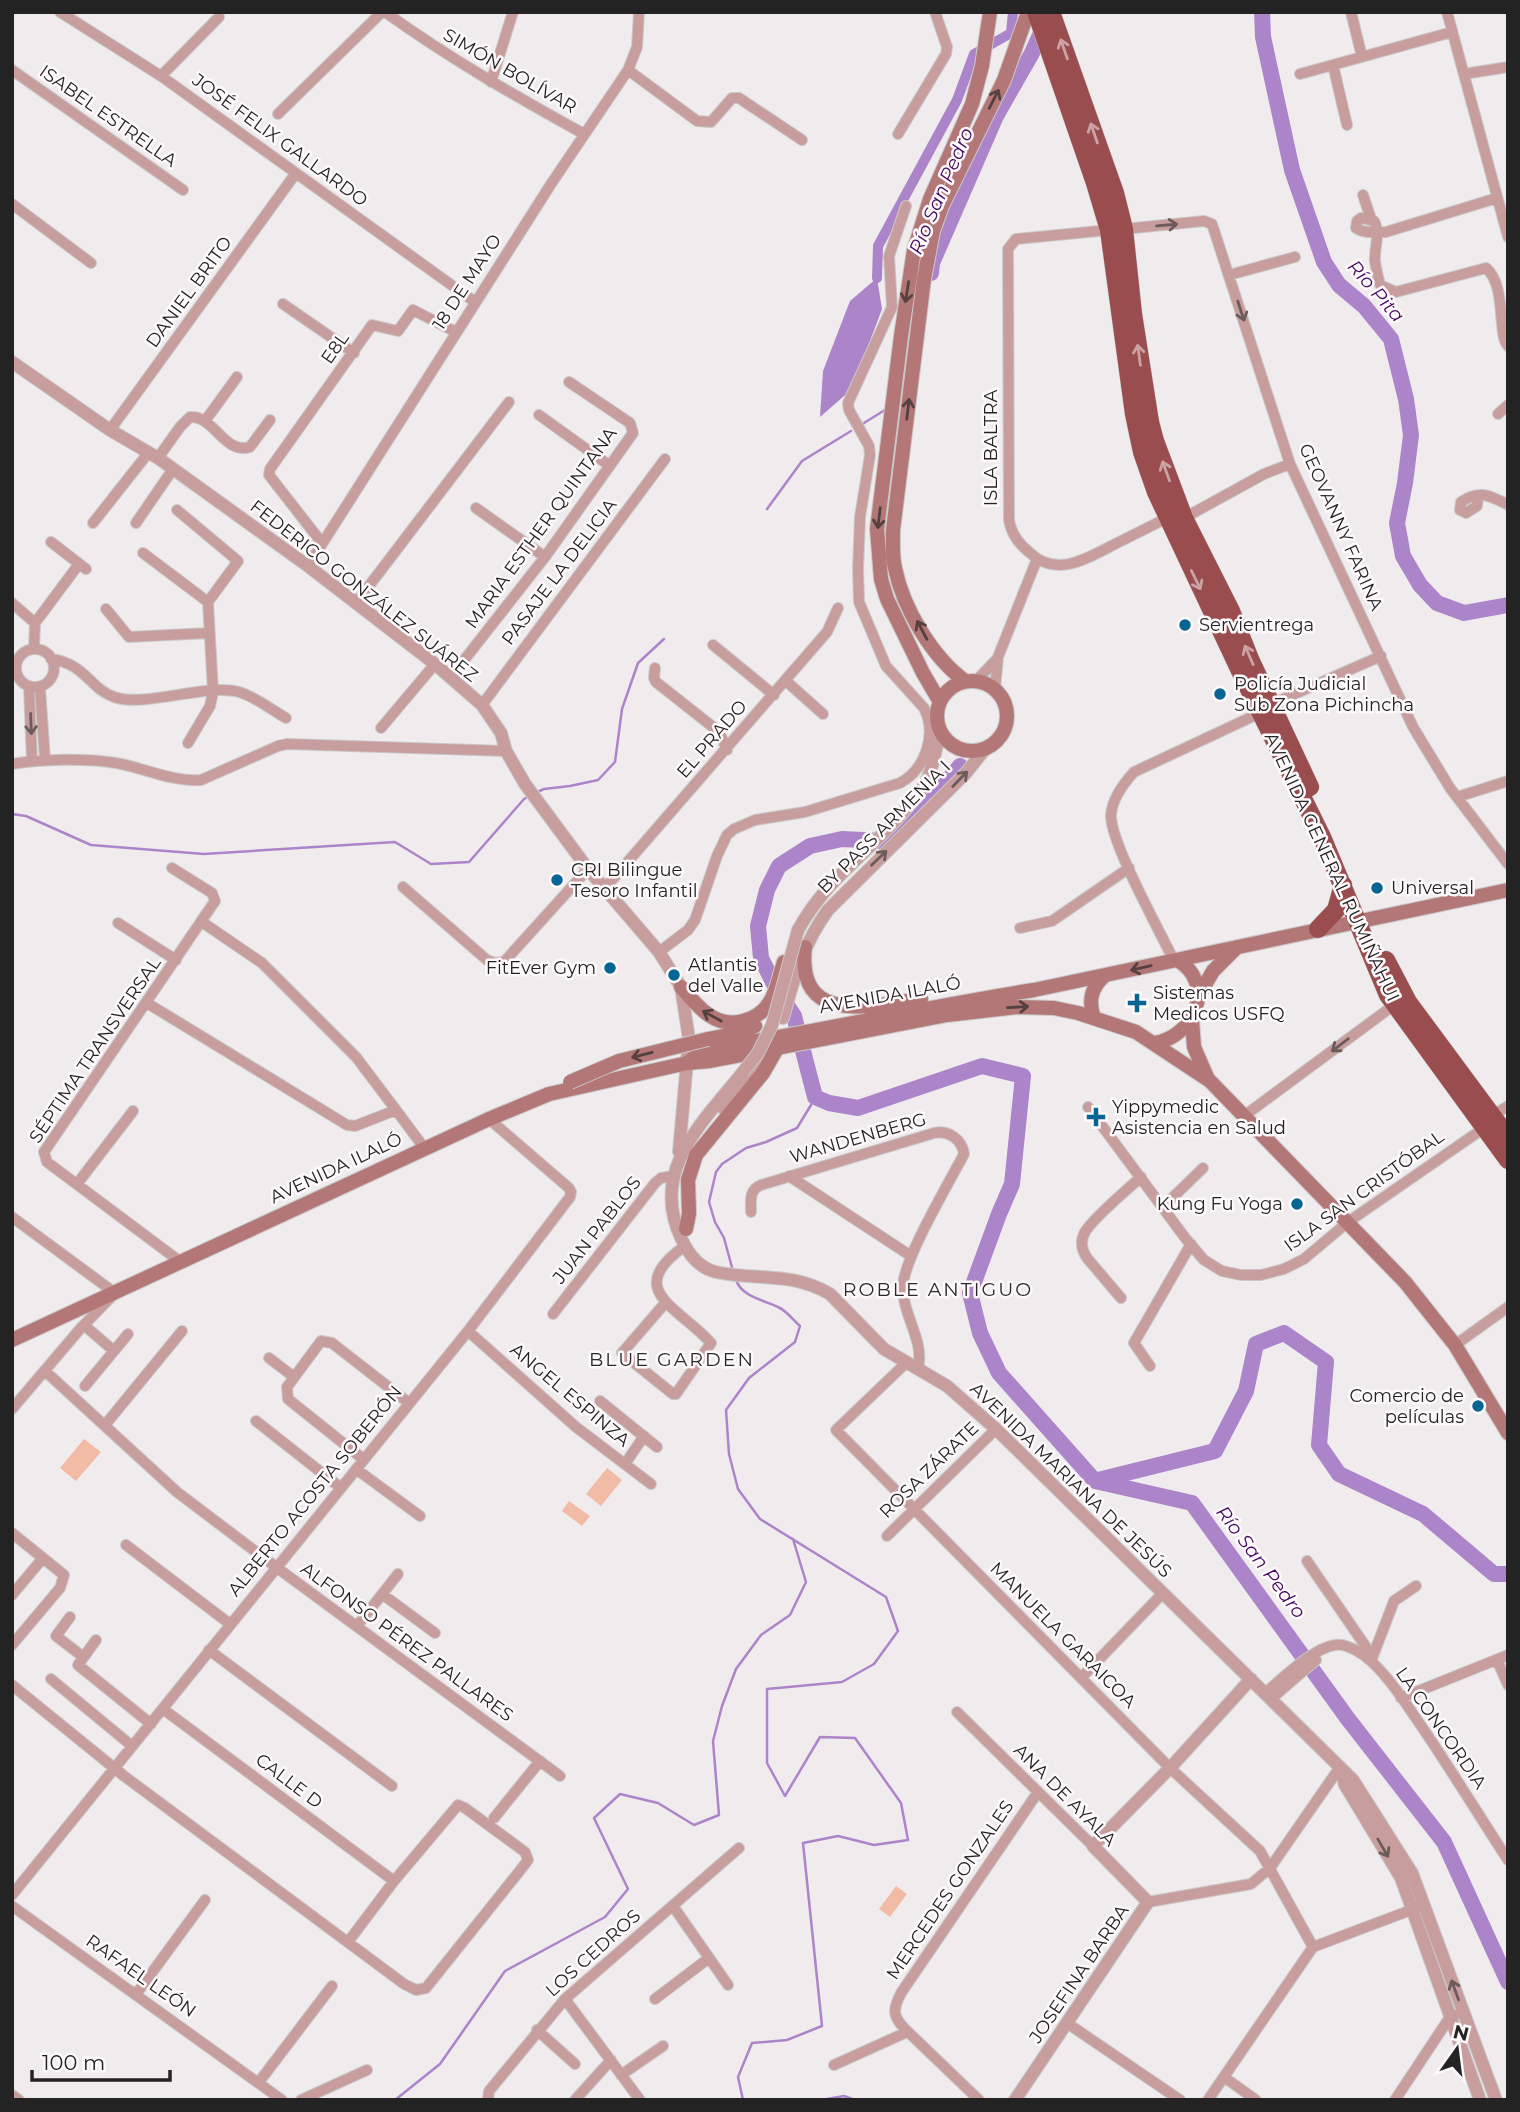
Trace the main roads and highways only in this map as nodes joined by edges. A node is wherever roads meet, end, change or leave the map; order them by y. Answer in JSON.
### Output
{"nodes":[{"id":1,"x":1028,"y":12,"type":"edge"},
{"id":2,"x":1036,"y":12,"type":"edge"},
{"id":3,"x":1051,"y":12,"type":"edge"},
{"id":4,"x":989,"y":19,"type":"edge"},
{"id":5,"x":1070,"y":88,"type":"junction"},
{"id":6,"x":1116,"y":229,"type":"junction"},
{"id":7,"x":1175,"y":518,"type":"junction"},
{"id":8,"x":971,"y":681,"type":"junction"},
{"id":9,"x":940,"y":702,"type":"junction"},
{"id":10,"x":1266,"y":708,"type":"junction"},
{"id":11,"x":1343,"y":885,"type":"junction"},
{"id":12,"x":1508,"y":890,"type":"edge"},
{"id":13,"x":1363,"y":919,"type":"junction"},
{"id":14,"x":1318,"y":929,"type":"junction"},
{"id":15,"x":798,"y":930,"type":"road end"},
{"id":16,"x":1237,"y":946,"type":"junction"},
{"id":17,"x":805,"y":947,"type":"road end"},
{"id":18,"x":1176,"y":960,"type":"junction"},
{"id":19,"x":1104,"y":976,"type":"junction"},
{"id":20,"x":681,"y":987,"type":"road end"},
{"id":21,"x":1008,"y":995,"type":"junction"},
{"id":22,"x":1198,"y":998,"type":"junction"},
{"id":23,"x":779,"y":1004,"type":"road end"},
{"id":24,"x":1094,"y":1018,"type":"junction"},
{"id":25,"x":1192,"y":1020,"type":"junction"},
{"id":26,"x":830,"y":1032,"type":"junction"},
{"id":27,"x":783,"y":1042,"type":"junction"},
{"id":28,"x":1156,"y":1043,"type":"junction"},
{"id":29,"x":1210,"y":1081,"type":"junction"},
{"id":30,"x":549,"y":1094,"type":"junction"},
{"id":31,"x":1488,"y":1122,"type":"junction"},
{"id":32,"x":1508,"y":1137,"type":"edge"},
{"id":33,"x":1508,"y":1160,"type":"edge"},
{"id":34,"x":686,"y":1229,"type":"road end"},
{"id":35,"x":12,"y":1340,"type":"edge"},
{"id":36,"x":1508,"y":1433,"type":"edge"}],
"edges":[{"from":8,"to":1,"type":"main road","one_way":true},
{"from":2,"to":5,"type":"highway"},
{"from":5,"to":3,"type":"highway","one_way":true},
{"from":4,"to":9,"type":"main road","one_way":true},
{"from":5,"to":6,"type":"highway"},
{"from":7,"to":6,"type":"highway","one_way":true},
{"from":6,"to":7,"type":"highway"},
{"from":7,"to":10,"type":"highway","name":"AVENIDA GENERAL RUMIÑAHUI"},
{"from":8,"to":9,"type":"main road"},
{"from":8,"to":9,"type":"main road"},
{"from":10,"to":11,"type":"highway","name":"AVENIDA GENERAL RUMIÑAHUI"},
{"from":10,"to":13,"type":"highway","name":"AVENIDA GENERAL RUMIÑAHUI"},
{"from":11,"to":13,"type":"highway","name":"AVENIDA GENERAL RUMIÑAHUI"},
{"from":11,"to":14,"type":"highway"},
{"from":12,"to":13,"type":"main road"},
{"from":13,"to":14,"type":"main road"},
{"from":13,"to":31,"type":"highway","name":"AVENIDA GENERAL RUMIÑAHUI"},
{"from":13,"to":31,"type":"highway","name":"AVENIDA GENERAL RUMIÑAHUI"},
{"from":14,"to":16,"type":"main road"},
{"from":15,"to":20,"type":"main road","one_way":true,"bridge":true},
{"from":16,"to":18,"type":"main road"},
{"from":16,"to":22,"type":"main road"},
{"from":17,"to":21,"type":"main road"},
{"from":18,"to":19,"type":"main road","one_way":true},
{"from":18,"to":22,"type":"main road"},
{"from":19,"to":21,"type":"main road","name":"AVENIDA ILALÓ"},
{"from":19,"to":24,"type":"main road"},
{"from":21,"to":26,"type":"main road","name":"AVENIDA ILALÓ"},
{"from":22,"to":25,"type":"main road"},
{"from":23,"to":30,"type":"main road","one_way":true,"bridge":true},
{"from":26,"to":24,"type":"main road","name":"AVENIDA ILALÓ","one_way":true},
{"from":24,"to":28,"type":"main road"},
{"from":25,"to":28,"type":"main road"},
{"from":25,"to":29,"type":"main road"},
{"from":26,"to":27,"type":"main road","name":"AVENIDA ILALÓ"},
{"from":27,"to":30,"type":"main road","name":"AVENIDA ILALÓ"},
{"from":27,"to":34,"type":"main road"},
{"from":28,"to":29,"type":"main road"},
{"from":29,"to":36,"type":"main road"},
{"from":30,"to":35,"type":"main road","name":"AVENIDA ILALÓ"},
{"from":31,"to":32,"type":"highway","name":"AVENIDA GENERAL RUMIÑAHUI"},
{"from":31,"to":33,"type":"highway","name":"AVENIDA GENERAL RUMIÑAHUI"}]}
